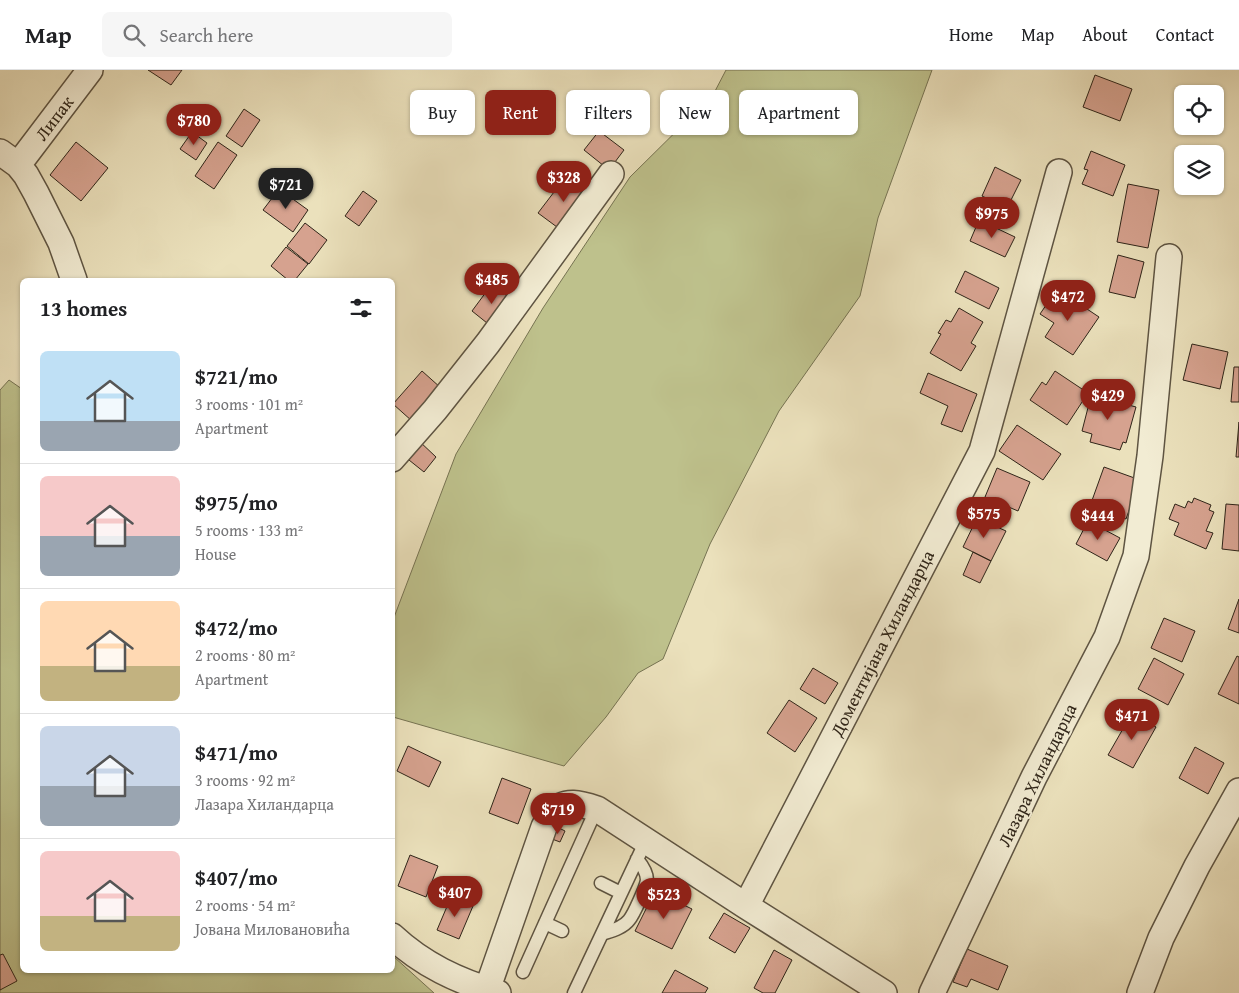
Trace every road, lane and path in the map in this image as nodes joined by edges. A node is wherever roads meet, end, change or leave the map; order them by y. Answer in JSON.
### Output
{"nodes":[{"id":1,"x":90,"y":70,"type":"edge"},
{"id":2,"x":9,"y":159,"type":"edge"},
{"id":3,"x":1059,"y":172,"type":"dead end"},
{"id":4,"x":611,"y":174,"type":"dead end"},
{"id":5,"x":1169,"y":258,"type":"dead end"},
{"id":6,"x":73,"y":278,"type":"edge"},
{"id":7,"x":395,"y":457,"type":"edge"},
{"id":8,"x":1239,"y":791,"type":"edge"},
{"id":9,"x":591,"y":821,"type":"dead end"},
{"id":10,"x":601,"y":883,"type":"dead end"},
{"id":11,"x":621,"y":893,"type":"junction"},
{"id":12,"x":746,"y":906,"type":"junction"},
{"id":13,"x":545,"y":923,"type":"junction"},
{"id":14,"x":562,"y":931,"type":"dead end"},
{"id":15,"x":602,"y":934,"type":"junction"},
{"id":16,"x":395,"y":939,"type":"edge"},
{"id":17,"x":523,"y":972,"type":"dead end"},
{"id":18,"x":490,"y":992,"type":"edge"},
{"id":19,"x":574,"y":993,"type":"edge"},
{"id":20,"x":884,"y":993,"type":"edge"},
{"id":21,"x":932,"y":993,"type":"edge"},
{"id":22,"x":1140,"y":993,"type":"edge"}],
"edges":[{"from":1,"to":2,"type":"street","name":"Липак"},
{"from":2,"to":6,"type":"street"},
{"from":3,"to":12,"type":"street","name":"Доментијана Хиландарца"},
{"from":4,"to":7,"type":"street"},
{"from":5,"to":21,"type":"street","name":"Лазара Хиландарца"},
{"from":8,"to":22,"type":"street"},
{"from":9,"to":13,"type":"lane"},
{"from":10,"to":11,"type":"lane"},
{"from":11,"to":15,"type":"lane"},
{"from":11,"to":15,"type":"lane"},
{"from":12,"to":18,"type":"street"},
{"from":12,"to":20,"type":"street"},
{"from":13,"to":14,"type":"lane"},
{"from":13,"to":17,"type":"lane"},
{"from":15,"to":19,"type":"lane"},
{"from":16,"to":18,"type":"street"}]}
